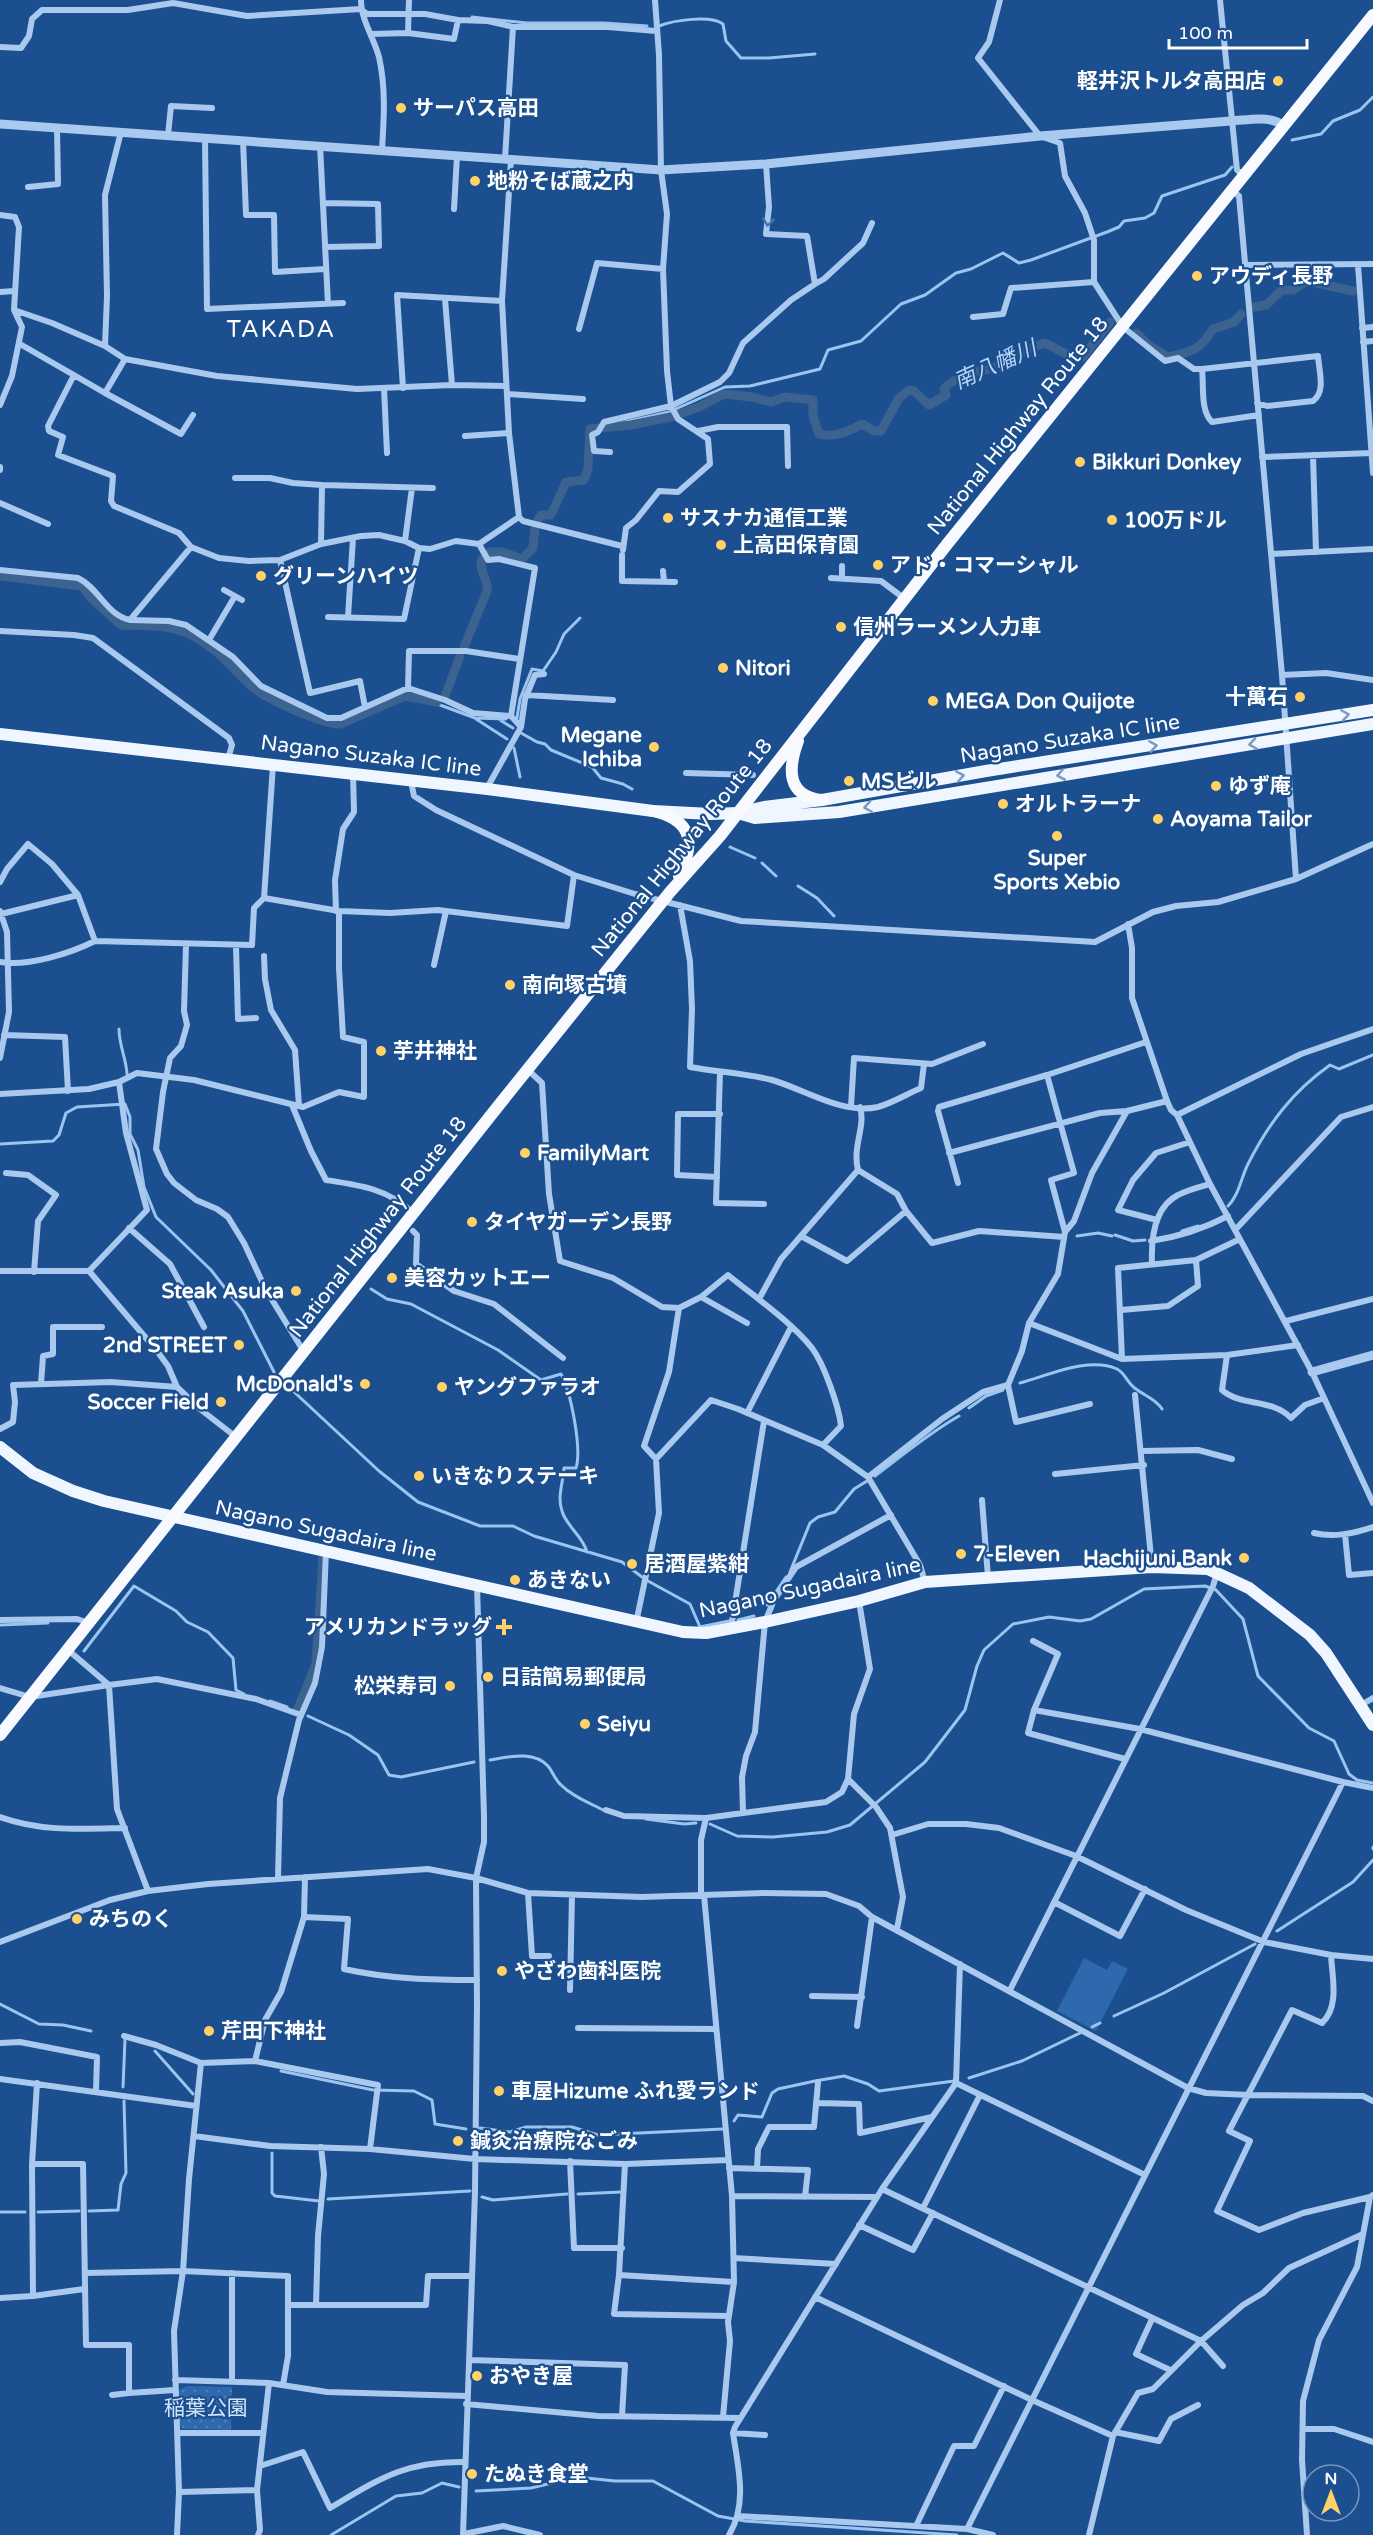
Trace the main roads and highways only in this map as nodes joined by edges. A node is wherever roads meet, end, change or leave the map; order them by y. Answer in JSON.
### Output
{"nodes":[{"id":1,"x":1373,"y":15,"type":"edge"},
{"id":2,"x":1373,"y":710,"type":"edge"},
{"id":3,"x":1373,"y":724,"type":"edge"},
{"id":4,"x":805,"y":726,"type":"junction"},
{"id":5,"x":0,"y":735,"type":"edge"},
{"id":6,"x":822,"y":800,"type":"junction"},
{"id":7,"x":653,"y":811,"type":"junction"},
{"id":8,"x":737,"y":813,"type":"junction"},
{"id":9,"x":667,"y":897,"type":"junction"},
{"id":10,"x":0,"y":1447,"type":"edge"},
{"id":11,"x":173,"y":1518,"type":"junction"},
{"id":12,"x":1373,"y":1725,"type":"edge"},
{"id":13,"x":0,"y":1735,"type":"edge"}],
"edges":[{"from":1,"to":4,"type":"highway","name":"National Highway Route 18"},
{"from":6,"to":2,"type":"main road","name":"Nagano Suzaka IC line","one_way":true},
{"from":3,"to":8,"type":"main road","name":"Nagano Suzaka IC line","one_way":true},
{"from":4,"to":6,"type":"highway"},
{"from":4,"to":8,"type":"highway","name":"National Highway Route 18"},
{"from":5,"to":7,"type":"main road","name":"Nagano Suzaka IC line"},
{"from":6,"to":8,"type":"main road","name":"Nagano Suzaka IC line"},
{"from":7,"to":8,"type":"main road","name":"Nagano Suzaka IC line"},
{"from":7,"to":9,"type":"highway"},
{"from":8,"to":9,"type":"highway","name":"National Highway Route 18"},
{"from":9,"to":11,"type":"highway","name":"National Highway Route 18"},
{"from":10,"to":11,"type":"main road","name":"Nagano Sugadaira line"},
{"from":11,"to":12,"type":"main road","name":"Nagano Sugadaira line"},
{"from":11,"to":13,"type":"highway","name":"National Highway Route 18"}]}
